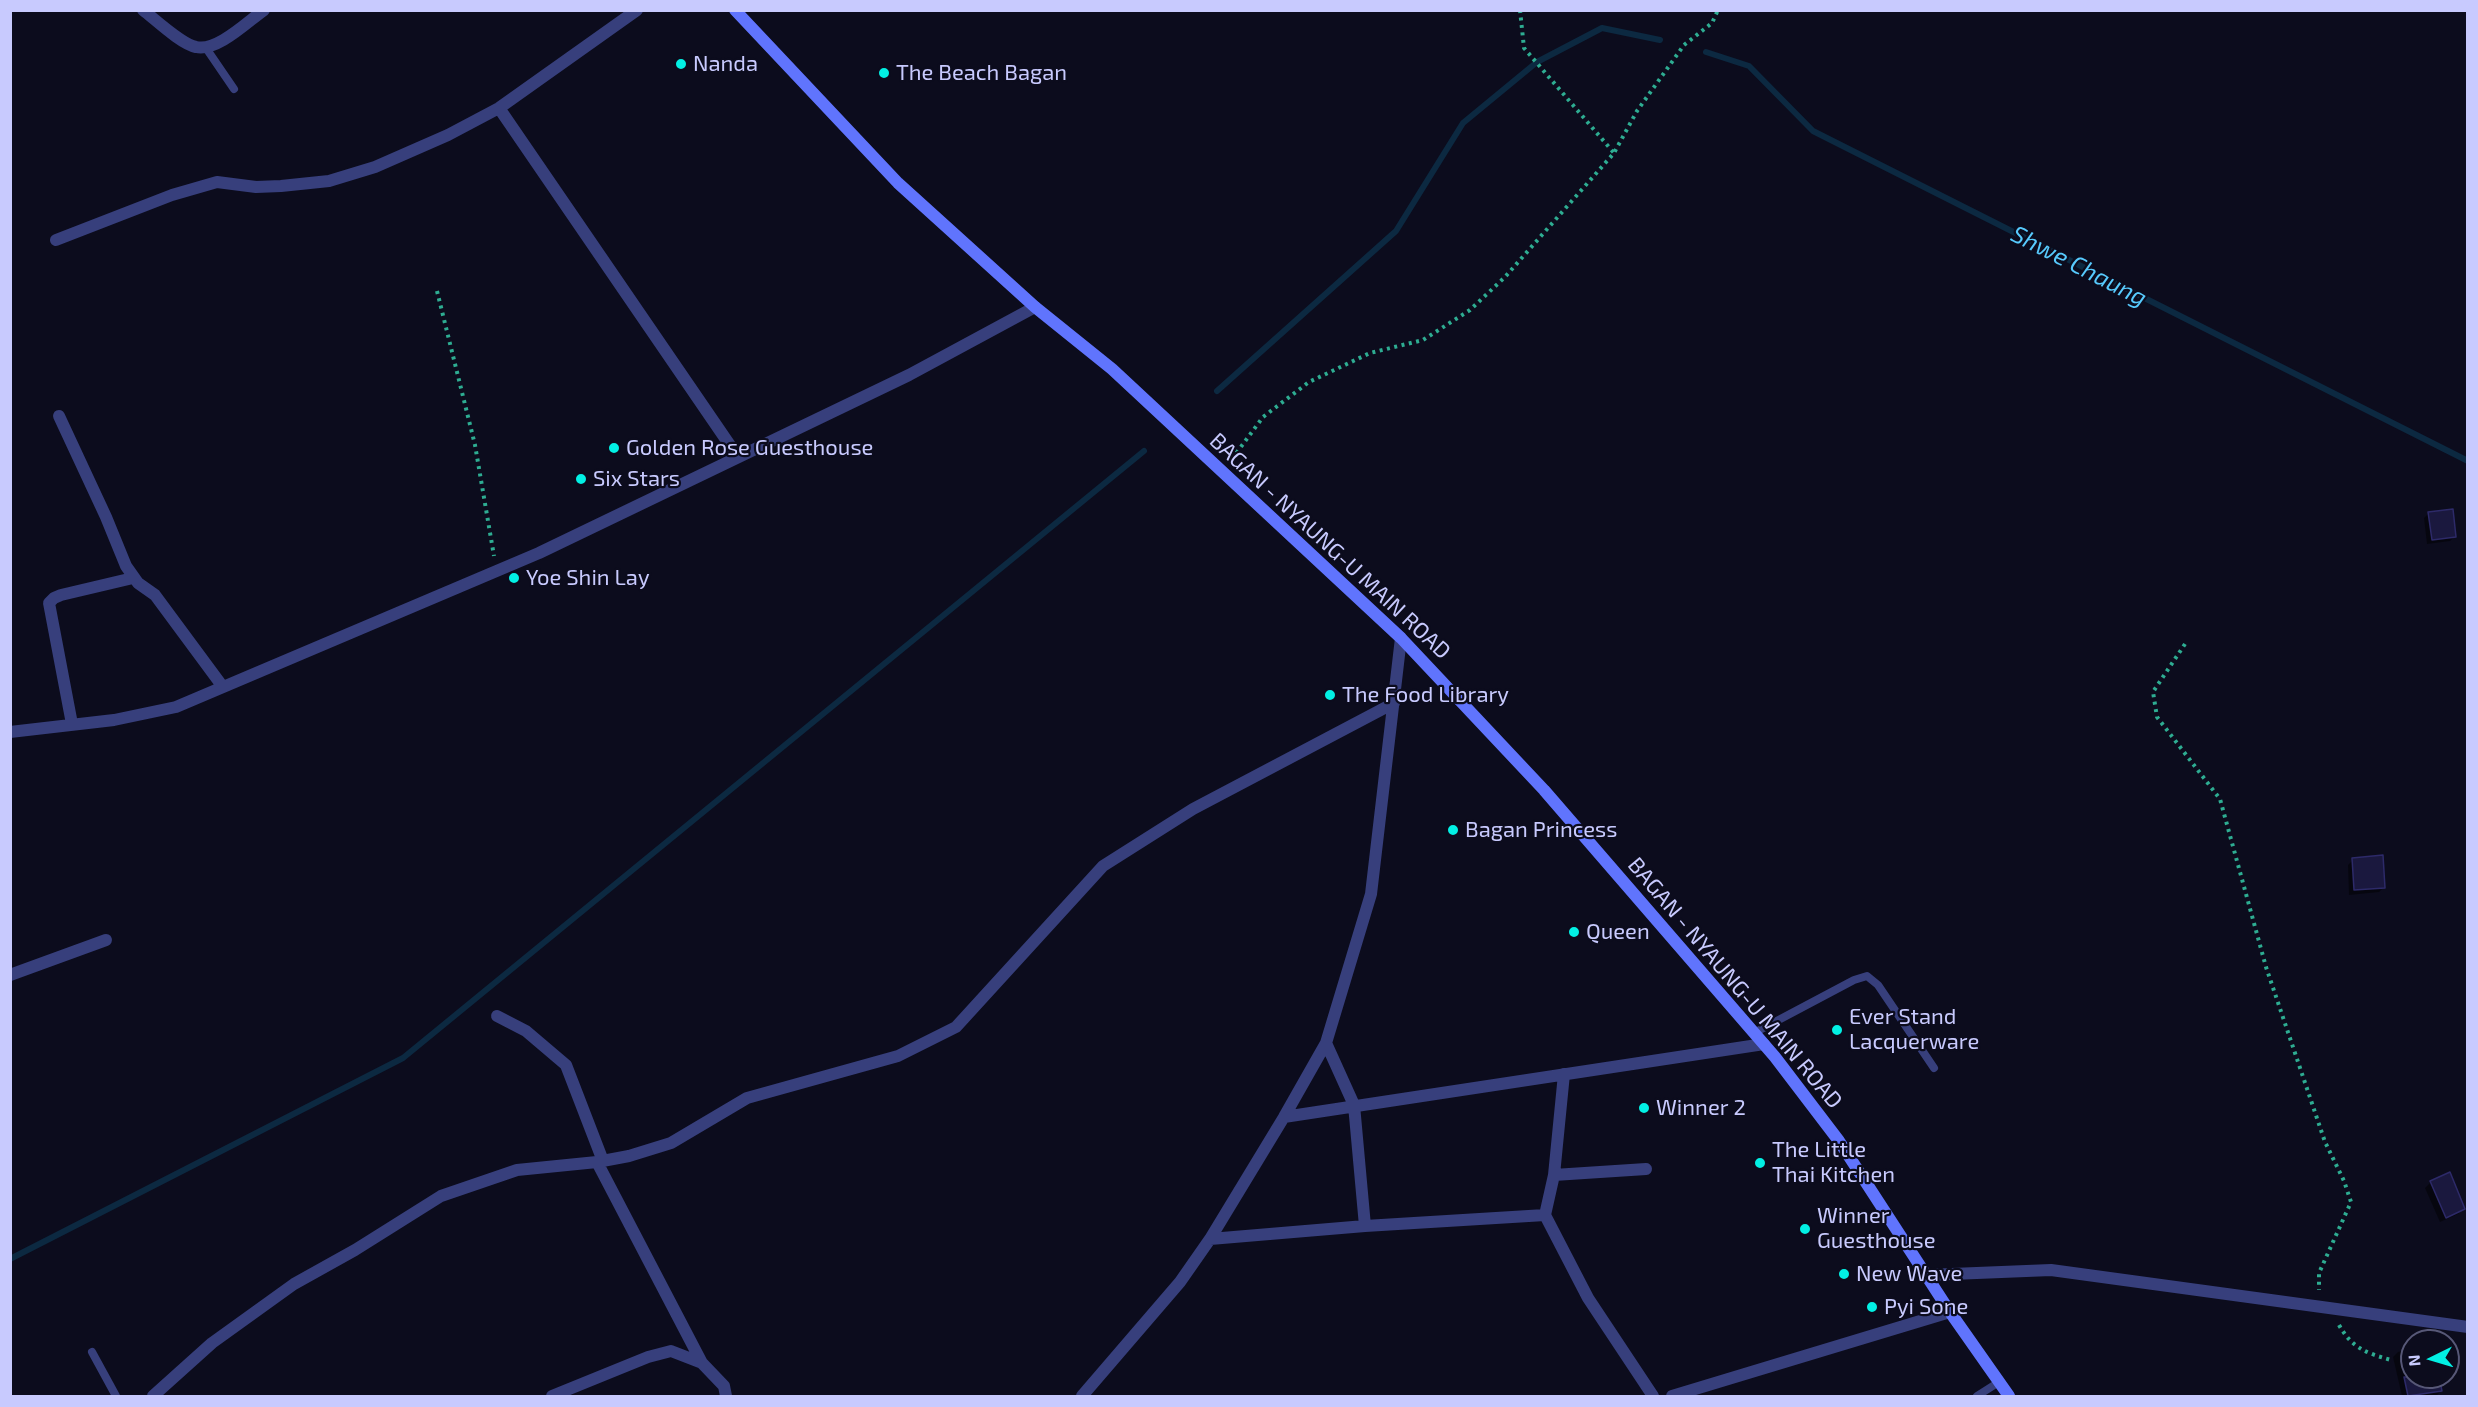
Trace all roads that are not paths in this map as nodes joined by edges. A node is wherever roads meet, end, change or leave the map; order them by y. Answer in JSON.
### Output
{"nodes":[{"id":1,"x":143,"y":10,"type":"edge"},
{"id":2,"x":264,"y":10,"type":"edge"},
{"id":3,"x":637,"y":10,"type":"edge"},
{"id":4,"x":735,"y":10,"type":"edge"},
{"id":5,"x":206,"y":48,"type":"junction"},
{"id":6,"x":234,"y":89,"type":"dead end"},
{"id":7,"x":499,"y":108,"type":"junction"},
{"id":8,"x":56,"y":240,"type":"dead end"},
{"id":9,"x":1035,"y":307,"type":"junction"},
{"id":10,"x":59,"y":416,"type":"dead end"},
{"id":11,"x":738,"y":457,"type":"junction"},
{"id":12,"x":134,"y":578,"type":"junction"},
{"id":13,"x":1401,"y":638,"type":"junction"},
{"id":14,"x":223,"y":687,"type":"junction"},
{"id":15,"x":1394,"y":703,"type":"junction"},
{"id":16,"x":72,"y":724,"type":"junction"},
{"id":17,"x":10,"y":732,"type":"edge"},
{"id":18,"x":106,"y":940,"type":"dead end"},
{"id":19,"x":10,"y":975,"type":"edge"},
{"id":20,"x":497,"y":1016,"type":"dead end"},
{"id":21,"x":1754,"y":1033,"type":"junction"},
{"id":22,"x":1326,"y":1043,"type":"junction"},
{"id":23,"x":1764,"y":1044,"type":"junction"},
{"id":24,"x":1934,"y":1068,"type":"dead end"},
{"id":25,"x":1564,"y":1074,"type":"junction"},
{"id":26,"x":1354,"y":1105,"type":"junction"},
{"id":27,"x":1284,"y":1117,"type":"junction"},
{"id":28,"x":600,"y":1161,"type":"junction"},
{"id":29,"x":1646,"y":1169,"type":"dead end"},
{"id":30,"x":1554,"y":1175,"type":"junction"},
{"id":31,"x":1545,"y":1215,"type":"junction"},
{"id":32,"x":1365,"y":1226,"type":"junction"},
{"id":33,"x":1210,"y":1239,"type":"junction"},
{"id":34,"x":1927,"y":1275,"type":"junction"},
{"id":35,"x":1950,"y":1312,"type":"junction"},
{"id":36,"x":2468,"y":1326,"type":"edge"},
{"id":37,"x":92,"y":1352,"type":"dead end"},
{"id":38,"x":702,"y":1363,"type":"junction"},
{"id":39,"x":1998,"y":1382,"type":"junction"},
{"id":40,"x":116,"y":1396,"type":"edge"},
{"id":41,"x":153,"y":1396,"type":"edge"},
{"id":42,"x":552,"y":1396,"type":"edge"},
{"id":43,"x":726,"y":1396,"type":"edge"},
{"id":44,"x":1082,"y":1396,"type":"edge"},
{"id":45,"x":1653,"y":1396,"type":"edge"},
{"id":46,"x":1672,"y":1396,"type":"edge"},
{"id":47,"x":1977,"y":1396,"type":"edge"},
{"id":48,"x":2009,"y":1396,"type":"edge"}],
"edges":[{"from":1,"to":5,"type":"street"},
{"from":2,"to":5,"type":"street"},
{"from":3,"to":7,"type":"street"},
{"from":4,"to":9,"type":"main road","name":"BAGAN - NYAUNG-U MAIN ROAD"},
{"from":5,"to":6,"type":"lane"},
{"from":7,"to":8,"type":"street"},
{"from":7,"to":11,"type":"street"},
{"from":9,"to":11,"type":"street"},
{"from":9,"to":13,"type":"main road","name":"BAGAN - NYAUNG-U MAIN ROAD"},
{"from":10,"to":12,"type":"street"},
{"from":11,"to":14,"type":"street"},
{"from":12,"to":14,"type":"street"},
{"from":12,"to":16,"type":"street"},
{"from":13,"to":15,"type":"street"},
{"from":13,"to":21,"type":"main road","name":"BAGAN - NYAUNG-U MAIN ROAD"},
{"from":14,"to":16,"type":"street"},
{"from":15,"to":22,"type":"street"},
{"from":15,"to":28,"type":"street"},
{"from":16,"to":17,"type":"street"},
{"from":18,"to":19,"type":"street"},
{"from":20,"to":28,"type":"street"},
{"from":21,"to":23,"type":"main road","name":"BAGAN - NYAUNG-U MAIN ROAD"},
{"from":21,"to":24,"type":"lane"},
{"from":22,"to":26,"type":"street"},
{"from":22,"to":27,"type":"street"},
{"from":23,"to":25,"type":"street"},
{"from":23,"to":34,"type":"main road","name":"BAGAN - NYAUNG-U MAIN ROAD"},
{"from":25,"to":26,"type":"street"},
{"from":25,"to":30,"type":"street"},
{"from":26,"to":27,"type":"street"},
{"from":26,"to":32,"type":"street"},
{"from":27,"to":33,"type":"street"},
{"from":28,"to":38,"type":"street"},
{"from":28,"to":41,"type":"street"},
{"from":29,"to":30,"type":"street"},
{"from":30,"to":31,"type":"street"},
{"from":31,"to":32,"type":"street"},
{"from":31,"to":45,"type":"street"},
{"from":32,"to":33,"type":"street"},
{"from":33,"to":44,"type":"street"},
{"from":34,"to":35,"type":"main road","name":"BAGAN - NYAUNG-U MAIN ROAD"},
{"from":34,"to":36,"type":"street"},
{"from":35,"to":39,"type":"main road","name":"BAGAN - NYAUNG-U MAIN ROAD"},
{"from":35,"to":46,"type":"street"},
{"from":37,"to":40,"type":"lane"},
{"from":38,"to":42,"type":"street"},
{"from":38,"to":43,"type":"street"},
{"from":39,"to":47,"type":"lane"},
{"from":39,"to":48,"type":"main road","name":"BAGAN - NYAUNG-U MAIN ROAD"}]}
